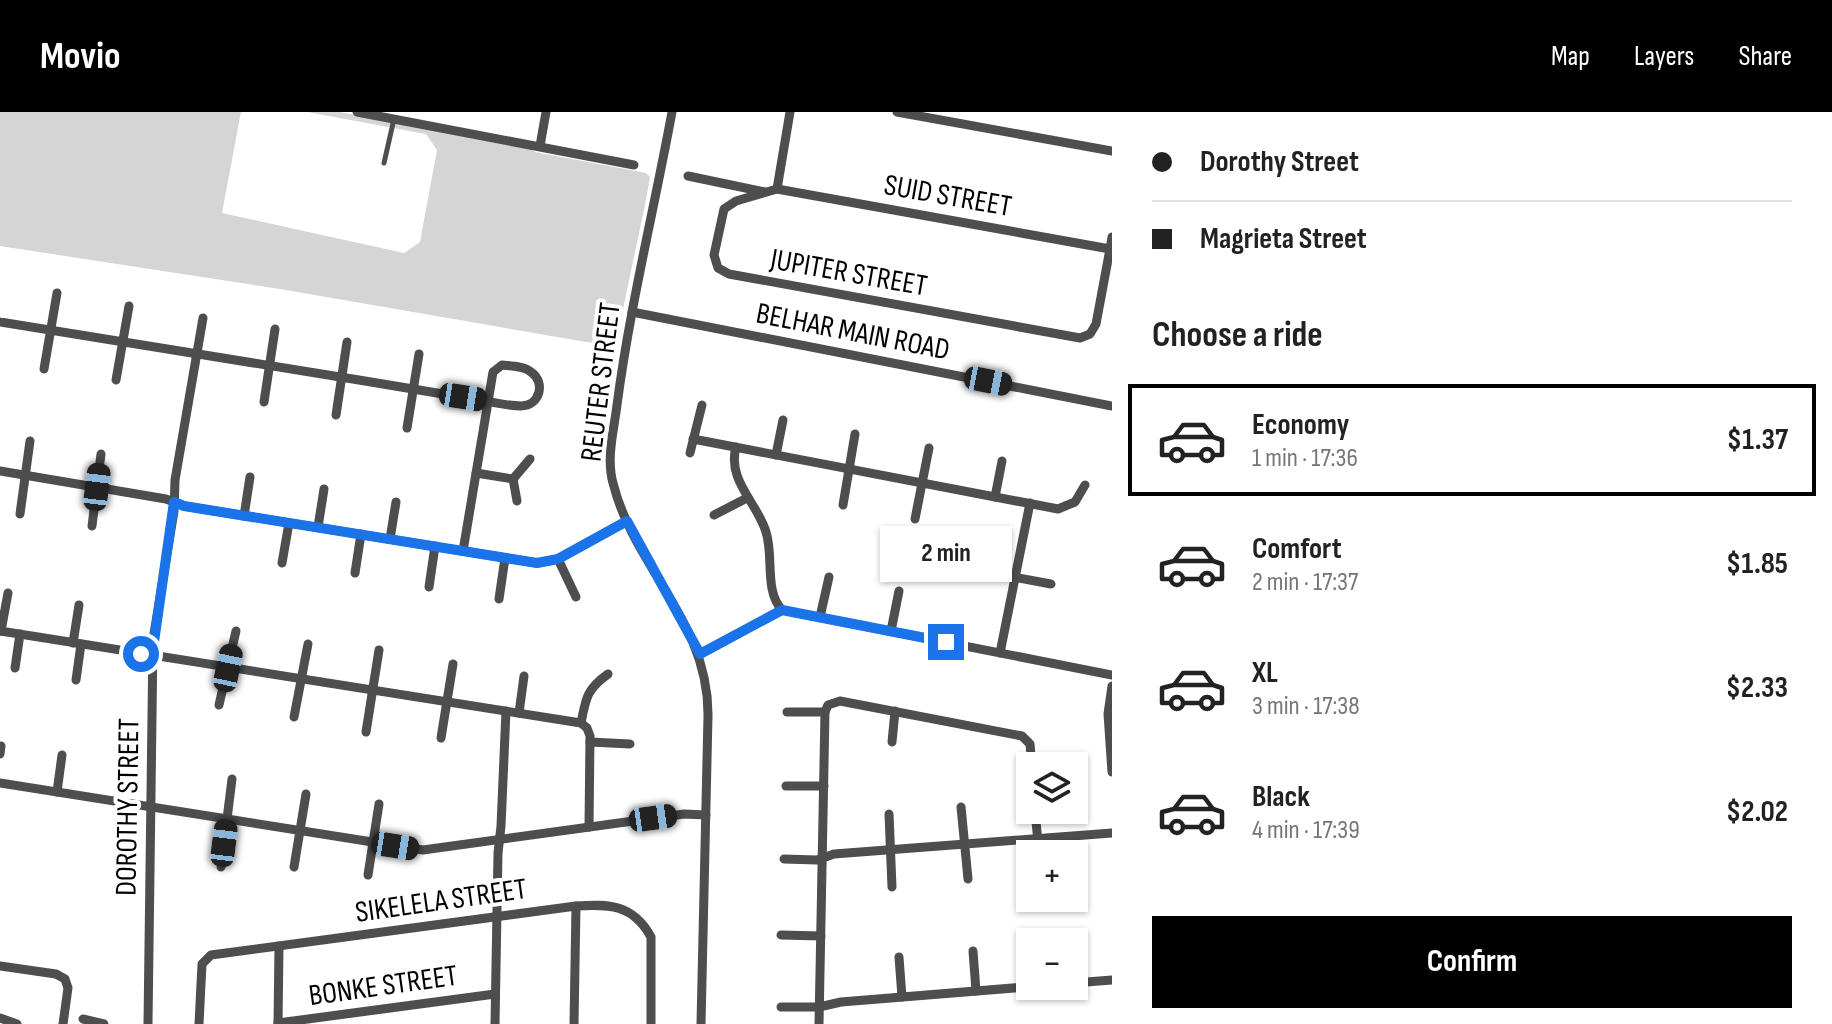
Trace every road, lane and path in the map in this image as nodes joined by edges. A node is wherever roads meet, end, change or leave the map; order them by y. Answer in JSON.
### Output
{"nodes":[{"id":1,"x":357,"y":112,"type":"edge"},
{"id":2,"x":546,"y":112,"type":"edge"},
{"id":3,"x":672,"y":112,"type":"edge"},
{"id":4,"x":790,"y":112,"type":"edge"},
{"id":5,"x":897,"y":112,"type":"edge"},
{"id":6,"x":394,"y":119,"type":"junction"},
{"id":7,"x":540,"y":146,"type":"junction"},
{"id":8,"x":1112,"y":151,"type":"edge"},
{"id":9,"x":384,"y":163,"type":"dead end"},
{"id":10,"x":634,"y":165,"type":"dead end"},
{"id":11,"x":688,"y":176,"type":"dead end"},
{"id":12,"x":773,"y":191,"type":"junction"},
{"id":13,"x":1112,"y":237,"type":"edge"},
{"id":14,"x":1110,"y":249,"type":"junction"},
{"id":15,"x":57,"y":293,"type":"dead end"},
{"id":16,"x":129,"y":306,"type":"dead end"},
{"id":17,"x":632,"y":312,"type":"junction"},
{"id":18,"x":203,"y":318,"type":"dead end"},
{"id":19,"x":0,"y":322,"type":"edge"},
{"id":20,"x":275,"y":329,"type":"dead end"},
{"id":21,"x":51,"y":331,"type":"junction"},
{"id":22,"x":123,"y":342,"type":"junction"},
{"id":23,"x":347,"y":342,"type":"dead end"},
{"id":24,"x":197,"y":354,"type":"junction"},
{"id":25,"x":419,"y":354,"type":"dead end"},
{"id":26,"x":269,"y":366,"type":"junction"},
{"id":27,"x":44,"y":369,"type":"dead end"},
{"id":28,"x":342,"y":377,"type":"junction"},
{"id":29,"x":116,"y":380,"type":"dead end"},
{"id":30,"x":413,"y":389,"type":"junction"},
{"id":31,"x":488,"y":401,"type":"junction"},
{"id":32,"x":264,"y":402,"type":"dead end"},
{"id":33,"x":702,"y":405,"type":"dead end"},
{"id":34,"x":1112,"y":406,"type":"edge"},
{"id":35,"x":336,"y":415,"type":"dead end"},
{"id":36,"x":783,"y":420,"type":"dead end"},
{"id":37,"x":407,"y":428,"type":"dead end"},
{"id":38,"x":855,"y":434,"type":"dead end"},
{"id":39,"x":693,"y":439,"type":"junction"},
{"id":40,"x":30,"y":441,"type":"dead end"},
{"id":41,"x":736,"y":447,"type":"junction"},
{"id":42,"x":929,"y":448,"type":"dead end"},
{"id":43,"x":690,"y":453,"type":"dead end"},
{"id":44,"x":101,"y":454,"type":"dead end"},
{"id":45,"x":776,"y":455,"type":"junction"},
{"id":46,"x":530,"y":459,"type":"dead end"},
{"id":47,"x":1002,"y":461,"type":"dead end"},
{"id":48,"x":849,"y":469,"type":"junction"},
{"id":49,"x":0,"y":471,"type":"edge"},
{"id":50,"x":476,"y":473,"type":"junction"},
{"id":51,"x":25,"y":475,"type":"junction"},
{"id":52,"x":250,"y":477,"type":"dead end"},
{"id":53,"x":513,"y":479,"type":"junction"},
{"id":54,"x":922,"y":483,"type":"junction"},
{"id":55,"x":1085,"y":485,"type":"dead end"},
{"id":56,"x":97,"y":487,"type":"junction"},
{"id":57,"x":324,"y":489,"type":"dead end"},
{"id":58,"x":995,"y":497,"type":"junction"},
{"id":59,"x":747,"y":498,"type":"junction"},
{"id":60,"x":517,"y":501,"type":"dead end"},
{"id":61,"x":174,"y":502,"type":"junction"},
{"id":62,"x":396,"y":502,"type":"dead end"},
{"id":63,"x":1030,"y":503,"type":"junction"},
{"id":64,"x":843,"y":505,"type":"dead end"},
{"id":65,"x":20,"y":514,"type":"dead end"},
{"id":66,"x":714,"y":515,"type":"dead end"},
{"id":67,"x":244,"y":516,"type":"junction"},
{"id":68,"x":915,"y":519,"type":"dead end"},
{"id":69,"x":627,"y":521,"type":"junction"},
{"id":70,"x":289,"y":523,"type":"junction"},
{"id":71,"x":92,"y":526,"type":"dead end"},
{"id":72,"x":318,"y":527,"type":"junction"},
{"id":73,"x":361,"y":534,"type":"junction"},
{"id":74,"x":390,"y":539,"type":"junction"},
{"id":75,"x":435,"y":546,"type":"junction"},
{"id":76,"x":463,"y":551,"type":"junction"},
{"id":77,"x":505,"y":558,"type":"junction"},
{"id":78,"x":558,"y":559,"type":"junction"},
{"id":79,"x":282,"y":563,"type":"dead end"},
{"id":80,"x":976,"y":570,"type":"dead end"},
{"id":81,"x":355,"y":573,"type":"dead end"},
{"id":82,"x":829,"y":577,"type":"dead end"},
{"id":83,"x":1015,"y":577,"type":"junction"},
{"id":84,"x":1051,"y":584,"type":"dead end"},
{"id":85,"x":429,"y":587,"type":"dead end"},
{"id":86,"x":899,"y":591,"type":"dead end"},
{"id":87,"x":8,"y":593,"type":"dead end"},
{"id":88,"x":576,"y":597,"type":"dead end"},
{"id":89,"x":499,"y":599,"type":"dead end"},
{"id":90,"x":79,"y":605,"type":"dead end"},
{"id":91,"x":782,"y":610,"type":"junction"},
{"id":92,"x":820,"y":617,"type":"junction"},
{"id":93,"x":1,"y":631,"type":"edge"},
{"id":94,"x":236,"y":631,"type":"dead end"},
{"id":95,"x":891,"y":631,"type":"junction"},
{"id":96,"x":20,"y":634,"type":"junction"},
{"id":97,"x":77,"y":643,"type":"junction"},
{"id":98,"x":308,"y":644,"type":"dead end"},
{"id":99,"x":379,"y":650,"type":"dead end"},
{"id":100,"x":1000,"y":653,"type":"junction"},
{"id":101,"x":700,"y":654,"type":"junction"},
{"id":102,"x":152,"y":656,"type":"junction"},
{"id":103,"x":453,"y":664,"type":"dead end"},
{"id":104,"x":15,"y":668,"type":"dead end"},
{"id":105,"x":228,"y":668,"type":"junction"},
{"id":106,"x":608,"y":674,"type":"dead end"},
{"id":107,"x":1112,"y":675,"type":"edge"},
{"id":108,"x":524,"y":676,"type":"dead end"},
{"id":109,"x":301,"y":679,"type":"junction"},
{"id":110,"x":76,"y":680,"type":"dead end"},
{"id":111,"x":1112,"y":686,"type":"edge"},
{"id":112,"x":373,"y":690,"type":"junction"},
{"id":113,"x":446,"y":702,"type":"junction"},
{"id":114,"x":219,"y":705,"type":"dead end"},
{"id":115,"x":506,"y":711,"type":"junction"},
{"id":116,"x":895,"y":711,"type":"junction"},
{"id":117,"x":787,"y":712,"type":"dead end"},
{"id":118,"x":825,"y":712,"type":"junction"},
{"id":119,"x":519,"y":713,"type":"junction"},
{"id":120,"x":294,"y":717,"type":"dead end"},
{"id":121,"x":581,"y":723,"type":"junction"},
{"id":122,"x":366,"y":732,"type":"dead end"},
{"id":123,"x":441,"y":738,"type":"dead end"},
{"id":124,"x":590,"y":742,"type":"junction"},
{"id":125,"x":892,"y":742,"type":"dead end"},
{"id":126,"x":630,"y":744,"type":"dead end"},
{"id":127,"x":1031,"y":752,"type":"edge"},
{"id":128,"x":62,"y":755,"type":"dead end"},
{"id":129,"x":1112,"y":772,"type":"edge"},
{"id":130,"x":232,"y":779,"type":"dead end"},
{"id":131,"x":0,"y":783,"type":"edge"},
{"id":132,"x":786,"y":786,"type":"dead end"},
{"id":133,"x":824,"y":786,"type":"junction"},
{"id":134,"x":57,"y":792,"type":"junction"},
{"id":135,"x":306,"y":794,"type":"dead end"},
{"id":136,"x":379,"y":804,"type":"dead end"},
{"id":137,"x":151,"y":807,"type":"junction"},
{"id":138,"x":961,"y":807,"type":"dead end"},
{"id":139,"x":889,"y":814,"type":"dead end"},
{"id":140,"x":706,"y":815,"type":"junction"},
{"id":141,"x":227,"y":819,"type":"junction"},
{"id":142,"x":1036,"y":824,"type":"edge"},
{"id":143,"x":589,"y":827,"type":"junction"},
{"id":144,"x":300,"y":831,"type":"junction"},
{"id":145,"x":1112,"y":833,"type":"edge"},
{"id":146,"x":499,"y":839,"type":"junction"},
{"id":147,"x":1037,"y":839,"type":"junction"},
{"id":148,"x":373,"y":842,"type":"junction"},
{"id":149,"x":965,"y":844,"type":"junction"},
{"id":150,"x":891,"y":850,"type":"junction"},
{"id":151,"x":823,"y":858,"type":"junction"},
{"id":152,"x":784,"y":859,"type":"dead end"},
{"id":153,"x":221,"y":867,"type":"dead end"},
{"id":154,"x":294,"y":867,"type":"dead end"},
{"id":155,"x":368,"y":875,"type":"dead end"},
{"id":156,"x":968,"y":879,"type":"dead end"},
{"id":157,"x":892,"y":887,"type":"dead end"},
{"id":158,"x":576,"y":906,"type":"junction"},
{"id":159,"x":498,"y":916,"type":"junction"},
{"id":160,"x":781,"y":935,"type":"dead end"},
{"id":161,"x":821,"y":936,"type":"junction"},
{"id":162,"x":279,"y":946,"type":"junction"},
{"id":163,"x":973,"y":951,"type":"dead end"},
{"id":164,"x":899,"y":957,"type":"dead end"},
{"id":165,"x":0,"y":966,"type":"edge"},
{"id":166,"x":1112,"y":980,"type":"edge"},
{"id":167,"x":1088,"y":982,"type":"edge"},
{"id":168,"x":1016,"y":988,"type":"edge"},
{"id":169,"x":976,"y":991,"type":"junction"},
{"id":170,"x":495,"y":994,"type":"junction"},
{"id":171,"x":902,"y":997,"type":"junction"},
{"id":172,"x":781,"y":1007,"type":"dead end"},
{"id":173,"x":819,"y":1007,"type":"junction"},
{"id":174,"x":0,"y":1018,"type":"edge"},
{"id":175,"x":83,"y":1019,"type":"dead end"},
{"id":176,"x":17,"y":1024,"type":"edge"},
{"id":177,"x":63,"y":1024,"type":"edge"},
{"id":178,"x":99,"y":1024,"type":"edge"},
{"id":179,"x":148,"y":1024,"type":"edge"},
{"id":180,"x":199,"y":1024,"type":"edge"},
{"id":181,"x":278,"y":1024,"type":"edge"},
{"id":182,"x":495,"y":1024,"type":"edge"},
{"id":183,"x":574,"y":1024,"type":"edge"},
{"id":184,"x":651,"y":1024,"type":"edge"},
{"id":185,"x":701,"y":1024,"type":"edge"},
{"id":186,"x":819,"y":1024,"type":"edge"}],
"edges":[{"from":1,"to":6,"type":"street"},
{"from":2,"to":7,"type":"street"},
{"from":3,"to":17,"type":"street","name":"REUTER STREET"},
{"from":4,"to":12,"type":"street"},
{"from":5,"to":8,"type":"street"},
{"from":6,"to":7,"type":"street"},
{"from":6,"to":9,"type":"lane"},
{"from":7,"to":10,"type":"street"},
{"from":11,"to":12,"type":"street","name":"SUID STREET"},
{"from":12,"to":14,"type":"street","name":"SUID STREET"},
{"from":12,"to":14,"type":"street","name":"JUPITER STREET"},
{"from":13,"to":14,"type":"street"},
{"from":15,"to":21,"type":"street"},
{"from":16,"to":22,"type":"street"},
{"from":17,"to":34,"type":"street","name":"BELHAR MAIN ROAD"},
{"from":17,"to":69,"type":"street","name":"REUTER STREET"},
{"from":18,"to":24,"type":"street","name":"DOROTHY STREET"},
{"from":19,"to":21,"type":"street"},
{"from":20,"to":26,"type":"street"},
{"from":21,"to":22,"type":"street"},
{"from":21,"to":27,"type":"street"},
{"from":22,"to":24,"type":"street"},
{"from":22,"to":29,"type":"street"},
{"from":23,"to":28,"type":"street"},
{"from":24,"to":26,"type":"street"},
{"from":24,"to":61,"type":"street","name":"DOROTHY STREET"},
{"from":25,"to":30,"type":"street"},
{"from":26,"to":28,"type":"street"},
{"from":26,"to":32,"type":"street"},
{"from":28,"to":30,"type":"street"},
{"from":28,"to":35,"type":"street"},
{"from":30,"to":31,"type":"street"},
{"from":30,"to":37,"type":"street"},
{"from":31,"to":31,"type":"street"},
{"from":31,"to":50,"type":"street"},
{"from":33,"to":39,"type":"street"},
{"from":36,"to":45,"type":"street"},
{"from":38,"to":48,"type":"street"},
{"from":39,"to":41,"type":"street"},
{"from":39,"to":43,"type":"street"},
{"from":40,"to":51,"type":"street"},
{"from":41,"to":45,"type":"street"},
{"from":41,"to":59,"type":"street"},
{"from":42,"to":54,"type":"street"},
{"from":44,"to":56,"type":"street"},
{"from":45,"to":48,"type":"street"},
{"from":46,"to":53,"type":"street"},
{"from":47,"to":58,"type":"street"},
{"from":48,"to":54,"type":"street"},
{"from":48,"to":64,"type":"street"},
{"from":49,"to":51,"type":"street"},
{"from":50,"to":53,"type":"street"},
{"from":50,"to":76,"type":"street"},
{"from":51,"to":56,"type":"street"},
{"from":51,"to":65,"type":"street"},
{"from":52,"to":67,"type":"street"},
{"from":53,"to":60,"type":"street"},
{"from":54,"to":58,"type":"street"},
{"from":54,"to":68,"type":"street"},
{"from":55,"to":63,"type":"street"},
{"from":56,"to":61,"type":"street"},
{"from":56,"to":71,"type":"street"},
{"from":57,"to":72,"type":"street"},
{"from":58,"to":63,"type":"street"},
{"from":59,"to":66,"type":"street"},
{"from":59,"to":91,"type":"street"},
{"from":61,"to":67,"type":"street"},
{"from":61,"to":102,"type":"street","name":"DOROTHY STREET"},
{"from":62,"to":74,"type":"street"},
{"from":63,"to":83,"type":"street"},
{"from":67,"to":70,"type":"street"},
{"from":69,"to":78,"type":"street"},
{"from":69,"to":101,"type":"street","name":"REUTER STREET"},
{"from":70,"to":72,"type":"street"},
{"from":70,"to":79,"type":"street"},
{"from":72,"to":73,"type":"street"},
{"from":73,"to":74,"type":"street"},
{"from":73,"to":81,"type":"street"},
{"from":74,"to":75,"type":"street"},
{"from":75,"to":76,"type":"street"},
{"from":75,"to":85,"type":"street"},
{"from":76,"to":77,"type":"street"},
{"from":77,"to":78,"type":"street"},
{"from":77,"to":89,"type":"street"},
{"from":78,"to":88,"type":"street"},
{"from":80,"to":83,"type":"street"},
{"from":82,"to":92,"type":"street"},
{"from":83,"to":84,"type":"street"},
{"from":83,"to":100,"type":"street"},
{"from":86,"to":95,"type":"street"},
{"from":87,"to":93,"type":"street"},
{"from":90,"to":97,"type":"street"},
{"from":91,"to":92,"type":"street"},
{"from":91,"to":101,"type":"street"},
{"from":92,"to":95,"type":"street"},
{"from":93,"to":96,"type":"street"},
{"from":94,"to":105,"type":"street"},
{"from":95,"to":100,"type":"street"},
{"from":96,"to":97,"type":"street"},
{"from":96,"to":104,"type":"street"},
{"from":97,"to":102,"type":"street"},
{"from":97,"to":110,"type":"street"},
{"from":98,"to":109,"type":"street"},
{"from":99,"to":112,"type":"street"},
{"from":100,"to":107,"type":"street"},
{"from":101,"to":140,"type":"street","name":"REUTER STREET"},
{"from":102,"to":105,"type":"street"},
{"from":102,"to":137,"type":"street","name":"DOROTHY STREET"},
{"from":103,"to":113,"type":"street"},
{"from":105,"to":109,"type":"street"},
{"from":105,"to":114,"type":"street"},
{"from":106,"to":121,"type":"street"},
{"from":108,"to":119,"type":"street"},
{"from":109,"to":112,"type":"street"},
{"from":109,"to":120,"type":"street"},
{"from":111,"to":129,"type":"street"},
{"from":112,"to":113,"type":"street"},
{"from":112,"to":122,"type":"street"},
{"from":113,"to":115,"type":"street"},
{"from":113,"to":123,"type":"street"},
{"from":115,"to":119,"type":"street"},
{"from":115,"to":146,"type":"street"},
{"from":116,"to":118,"type":"street"},
{"from":116,"to":125,"type":"street"},
{"from":116,"to":127,"type":"street"},
{"from":117,"to":118,"type":"street"},
{"from":118,"to":133,"type":"street"},
{"from":119,"to":121,"type":"street"},
{"from":121,"to":124,"type":"street"},
{"from":124,"to":126,"type":"street"},
{"from":124,"to":143,"type":"street"},
{"from":128,"to":134,"type":"street"},
{"from":130,"to":141,"type":"street"},
{"from":131,"to":134,"type":"street"},
{"from":132,"to":133,"type":"street"},
{"from":133,"to":151,"type":"street"},
{"from":134,"to":137,"type":"street"},
{"from":135,"to":144,"type":"street"},
{"from":136,"to":148,"type":"street"},
{"from":137,"to":141,"type":"street"},
{"from":137,"to":179,"type":"street","name":"DOROTHY STREET"},
{"from":138,"to":149,"type":"street"},
{"from":139,"to":150,"type":"street"},
{"from":140,"to":143,"type":"street"},
{"from":140,"to":185,"type":"street","name":"REUTER STREET"},
{"from":141,"to":144,"type":"street"},
{"from":141,"to":153,"type":"street"},
{"from":142,"to":147,"type":"street"},
{"from":143,"to":146,"type":"street"},
{"from":144,"to":148,"type":"street"},
{"from":144,"to":154,"type":"street"},
{"from":145,"to":147,"type":"street"},
{"from":146,"to":148,"type":"street"},
{"from":146,"to":159,"type":"street"},
{"from":147,"to":149,"type":"street"},
{"from":148,"to":155,"type":"street"},
{"from":149,"to":150,"type":"street"},
{"from":149,"to":156,"type":"street"},
{"from":150,"to":151,"type":"street"},
{"from":150,"to":157,"type":"street"},
{"from":151,"to":152,"type":"street"},
{"from":151,"to":161,"type":"street"},
{"from":158,"to":159,"type":"street","name":"SIKELELA STREET"},
{"from":158,"to":183,"type":"street"},
{"from":158,"to":184,"type":"street","name":"SIKELELA STREET"},
{"from":159,"to":162,"type":"street","name":"SIKELELA STREET"},
{"from":159,"to":170,"type":"street"},
{"from":160,"to":161,"type":"street"},
{"from":161,"to":173,"type":"street"},
{"from":162,"to":180,"type":"street","name":"SIKELELA STREET"},
{"from":162,"to":181,"type":"street"},
{"from":163,"to":169,"type":"street"},
{"from":164,"to":171,"type":"street"},
{"from":165,"to":177,"type":"street"},
{"from":166,"to":167,"type":"street"},
{"from":168,"to":169,"type":"street"},
{"from":169,"to":171,"type":"street"},
{"from":170,"to":181,"type":"street","name":"BONKE STREET"},
{"from":170,"to":182,"type":"street"},
{"from":171,"to":173,"type":"street"},
{"from":172,"to":173,"type":"street"},
{"from":173,"to":186,"type":"street"},
{"from":174,"to":176,"type":"street"},
{"from":175,"to":178,"type":"street"}]}
